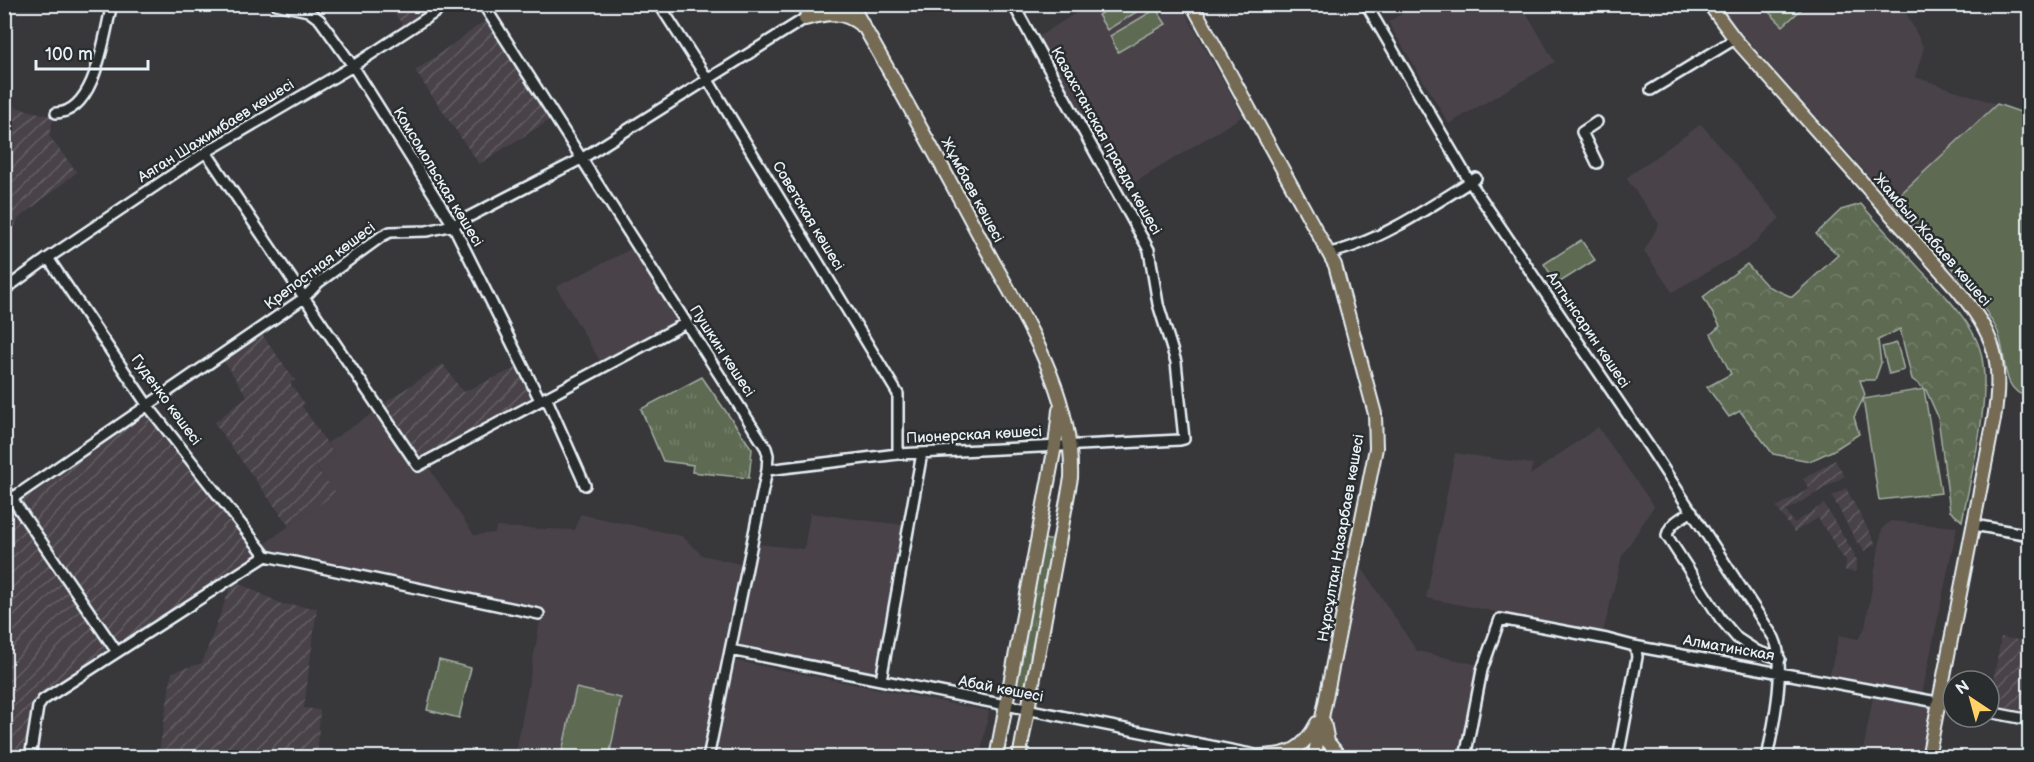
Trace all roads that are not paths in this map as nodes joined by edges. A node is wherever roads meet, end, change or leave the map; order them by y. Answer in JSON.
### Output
{"nodes":[{"id":1,"x":112,"y":4,"type":"edge"},
{"id":2,"x":276,"y":4,"type":"edge"},
{"id":3,"x":448,"y":4,"type":"edge"},
{"id":4,"x":483,"y":4,"type":"edge"},
{"id":5,"x":659,"y":4,"type":"edge"},
{"id":6,"x":816,"y":4,"type":"edge"},
{"id":7,"x":828,"y":4,"type":"edge"},
{"id":8,"x":851,"y":4,"type":"edge"},
{"id":9,"x":861,"y":4,"type":"edge"},
{"id":10,"x":1013,"y":4,"type":"edge"},
{"id":11,"x":1192,"y":4,"type":"edge"},
{"id":12,"x":1366,"y":4,"type":"edge"},
{"id":13,"x":1709,"y":4,"type":"edge"},
{"id":14,"x":309,"y":8,"type":"edge"},
{"id":15,"x":805,"y":19,"type":"junction"},
{"id":16,"x":865,"y":29,"type":"junction"},
{"id":17,"x":1735,"y":39,"type":"junction"},
{"id":18,"x":353,"y":66,"type":"junction"},
{"id":19,"x":708,"y":80,"type":"junction"},
{"id":20,"x":1651,"y":90,"type":"dead end"},
{"id":21,"x":56,"y":113,"type":"dead end"},
{"id":22,"x":1597,"y":122,"type":"dead end"},
{"id":23,"x":206,"y":152,"type":"junction"},
{"id":24,"x":581,"y":159,"type":"junction"},
{"id":25,"x":1597,"y":163,"type":"dead end"},
{"id":26,"x":1473,"y":180,"type":"junction"},
{"id":27,"x":453,"y":225,"type":"junction"},
{"id":28,"x":1329,"y":253,"type":"junction"},
{"id":29,"x":48,"y":258,"type":"junction"},
{"id":30,"x":4,"y":290,"type":"edge"},
{"id":31,"x":304,"y":298,"type":"junction"},
{"id":32,"x":686,"y":323,"type":"junction"},
{"id":33,"x":1058,"y":394,"type":"junction"},
{"id":34,"x":543,"y":399,"type":"junction"},
{"id":35,"x":148,"y":406,"type":"junction"},
{"id":36,"x":1184,"y":439,"type":"joint"},
{"id":37,"x":1055,"y":446,"type":"junction"},
{"id":38,"x":1070,"y":446,"type":"junction"},
{"id":39,"x":922,"y":453,"type":"junction"},
{"id":40,"x":898,"y":454,"type":"junction"},
{"id":41,"x":767,"y":470,"type":"junction"},
{"id":42,"x":585,"y":485,"type":"dead end"},
{"id":43,"x":4,"y":487,"type":"edge"},
{"id":44,"x":9,"y":502,"type":"edge"},
{"id":45,"x":1692,"y":511,"type":"junction"},
{"id":46,"x":1974,"y":525,"type":"junction"},
{"id":47,"x":2030,"y":535,"type":"edge"},
{"id":48,"x":266,"y":556,"type":"junction"},
{"id":49,"x":539,"y":614,"type":"dead end"},
{"id":50,"x":1634,"y":646,"type":"junction"},
{"id":51,"x":730,"y":650,"type":"junction"},
{"id":52,"x":117,"y":652,"type":"junction"},
{"id":53,"x":1780,"y":659,"type":"junction"},
{"id":54,"x":1779,"y":672,"type":"junction"},
{"id":55,"x":880,"y":680,"type":"junction"},
{"id":56,"x":1939,"y":703,"type":"junction"},
{"id":57,"x":1006,"y":705,"type":"junction"},
{"id":58,"x":1324,"y":705,"type":"junction"},
{"id":59,"x":1028,"y":710,"type":"junction"},
{"id":60,"x":2001,"y":714,"type":"edge"},
{"id":61,"x":2030,"y":720,"type":"edge"},
{"id":62,"x":1264,"y":757,"type":"edge"},
{"id":63,"x":30,"y":758,"type":"edge"},
{"id":64,"x":708,"y":758,"type":"edge"},
{"id":65,"x":996,"y":758,"type":"edge"},
{"id":66,"x":1019,"y":758,"type":"edge"},
{"id":67,"x":1314,"y":758,"type":"edge"},
{"id":68,"x":1341,"y":758,"type":"edge"},
{"id":69,"x":1465,"y":758,"type":"edge"},
{"id":70,"x":1618,"y":758,"type":"edge"},
{"id":71,"x":1767,"y":758,"type":"edge"},
{"id":72,"x":1928,"y":758,"type":"edge"}],
"edges":[{"from":1,"to":21,"type":"street"},
{"from":2,"to":14,"type":"street","name":"Комсомольская көшесі"},
{"from":3,"to":18,"type":"street","name":"Аяган Шажимбаев көшесі"},
{"from":4,"to":24,"type":"street","name":"Пушкин көшесі"},
{"from":5,"to":19,"type":"street","name":"Советская көшесі"},
{"from":6,"to":15,"type":"main road"},
{"from":7,"to":15,"type":"street","name":"Крепостная көшесі"},
{"from":8,"to":16,"type":"main road","name":"Жұмбаев көшесі"},
{"from":9,"to":16,"type":"main road"},
{"from":10,"to":36,"type":"street","name":"Казахстанская правда көшесі"},
{"from":11,"to":28,"type":"main road","name":"Нұрсұлтан Назарбаев көшесі"},
{"from":12,"to":26,"type":"street","name":"Алтынсарин көшесі"},
{"from":13,"to":17,"type":"main road","name":"Жамбыл Жабаев көшесі"},
{"from":14,"to":18,"type":"street","name":"Комсомольская көшесі"},
{"from":15,"to":16,"type":"main road"},
{"from":15,"to":19,"type":"street","name":"Крепостная көшесі"},
{"from":16,"to":33,"type":"main road","name":"Жұмбаев көшесі"},
{"from":17,"to":20,"type":"street"},
{"from":17,"to":46,"type":"main road","name":"Жамбыл Жабаев көшесі"},
{"from":18,"to":23,"type":"street","name":"Аяган Шажимбаев көшесі"},
{"from":18,"to":27,"type":"street","name":"Комсомольская көшесі"},
{"from":19,"to":24,"type":"street","name":"Крепостная көшесі"},
{"from":19,"to":40,"type":"street","name":"Советская көшесі"},
{"from":22,"to":25,"type":"street"},
{"from":23,"to":29,"type":"street","name":"Аяган Шажимбаев көшесі"},
{"from":23,"to":31,"type":"street"},
{"from":24,"to":27,"type":"street","name":"Крепостная көшесі"},
{"from":24,"to":32,"type":"street","name":"Пушкин көшесі"},
{"from":26,"to":28,"type":"street"},
{"from":26,"to":45,"type":"street","name":"Алтынсарин көшесі"},
{"from":27,"to":31,"type":"street","name":"Крепостная көшесі"},
{"from":27,"to":34,"type":"street","name":"Комсомольская көшесі"},
{"from":28,"to":58,"type":"main road","name":"Нұрсұлтан Назарбаев көшесі"},
{"from":29,"to":30,"type":"street","name":"Аяган Шажимбаев көшесі"},
{"from":29,"to":35,"type":"street","name":"Гуденко көшесі"},
{"from":31,"to":34,"type":"street"},
{"from":31,"to":35,"type":"street","name":"Крепостная көшесі"},
{"from":32,"to":34,"type":"street"},
{"from":32,"to":41,"type":"street","name":"Пушкин көшесі"},
{"from":33,"to":37,"type":"main road","name":"Жұмбаев көшесі"},
{"from":33,"to":38,"type":"main road","name":"Жұмбаев көшесі"},
{"from":34,"to":42,"type":"street","name":"Комсомольская көшесі"},
{"from":35,"to":44,"type":"street","name":"Крепостная көшесі"},
{"from":35,"to":48,"type":"street","name":"Гуденко көшесі"},
{"from":36,"to":38,"type":"street","name":"Пионерская көшесі"},
{"from":37,"to":38,"type":"street","name":"Пионерская көшесі"},
{"from":37,"to":39,"type":"street","name":"Пионерская көшесі"},
{"from":37,"to":57,"type":"main road","name":"Жұмбаев көшесі"},
{"from":38,"to":59,"type":"main road","name":"Жұмбаев көшесі"},
{"from":39,"to":40,"type":"street","name":"Пионерская көшесі"},
{"from":39,"to":55,"type":"street"},
{"from":40,"to":41,"type":"street","name":"Пионерская көшесі"},
{"from":41,"to":51,"type":"street","name":"Пушкин көшесі"},
{"from":43,"to":44,"type":"street"},
{"from":44,"to":52,"type":"street"},
{"from":45,"to":53,"type":"street","name":"Алтынсарин көшесі"},
{"from":45,"to":53,"type":"street"},
{"from":46,"to":47,"type":"street"},
{"from":46,"to":56,"type":"main road","name":"Жамбыл Жабаев көшесі"},
{"from":48,"to":49,"type":"street"},
{"from":48,"to":52,"type":"street"},
{"from":50,"to":54,"type":"street","name":"Алматинская"},
{"from":50,"to":69,"type":"street","name":"Алматинская"},
{"from":50,"to":70,"type":"street"},
{"from":51,"to":55,"type":"street","name":"Абай көшесі"},
{"from":51,"to":64,"type":"street","name":"Пушкин көшесі"},
{"from":52,"to":63,"type":"street"},
{"from":53,"to":54,"type":"street","name":"Алтынсарин көшесі"},
{"from":54,"to":56,"type":"street","name":"Алматинская"},
{"from":54,"to":71,"type":"street","name":"Алтынсарин көшесі"},
{"from":55,"to":57,"type":"street","name":"Абай көшесі"},
{"from":56,"to":72,"type":"main road","name":"Жамбыл Жабаев көшесі"},
{"from":57,"to":59,"type":"street","name":"Абай көшесі"},
{"from":57,"to":65,"type":"main road","name":"Жұмбаев көшесі"},
{"from":58,"to":62,"type":"main road"},
{"from":58,"to":67,"type":"main road","name":"Нұрсұлтан Назарбаев көшесі"},
{"from":58,"to":68,"type":"main road"},
{"from":59,"to":62,"type":"street","name":"Абай көшесі"},
{"from":59,"to":66,"type":"main road","name":"Жұмбаев көшесі"},
{"from":60,"to":61,"type":"street"}]}
